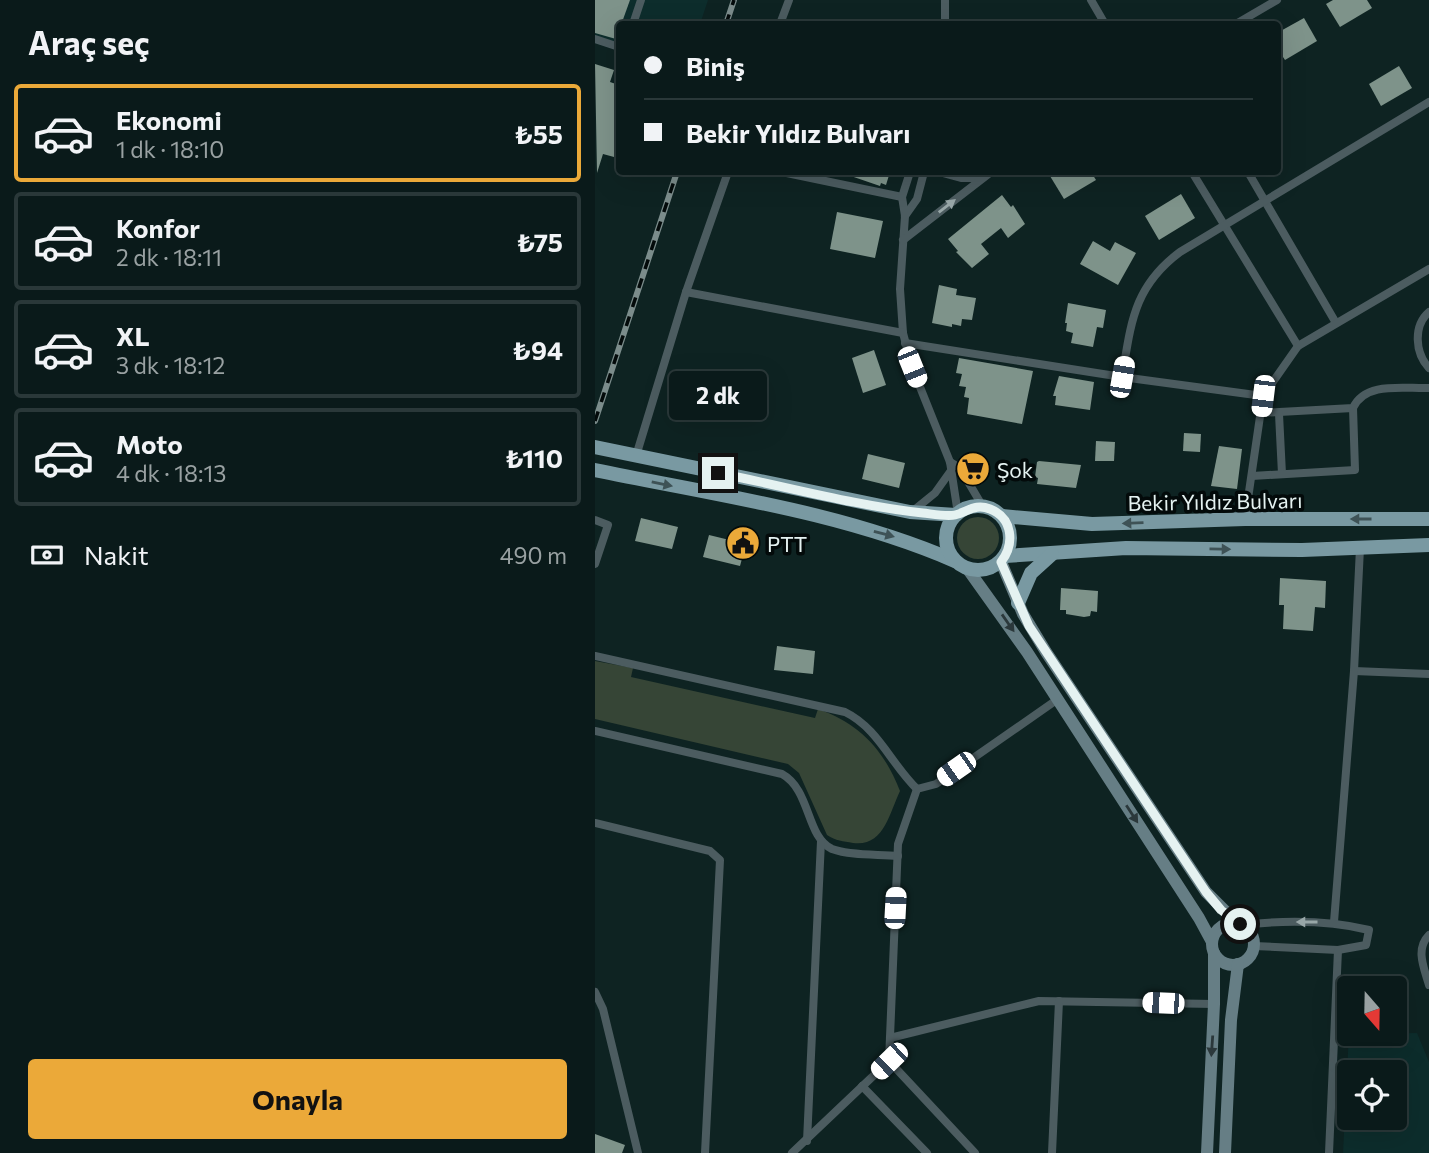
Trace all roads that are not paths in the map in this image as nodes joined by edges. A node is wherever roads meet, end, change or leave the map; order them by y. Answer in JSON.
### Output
{"nodes":[{"id":1,"x":641,"y":0,"type":"edge"},
{"id":2,"x":789,"y":0,"type":"edge"},
{"id":3,"x":944,"y":0,"type":"edge"},
{"id":4,"x":1091,"y":0,"type":"edge"},
{"id":5,"x":1277,"y":0,"type":"edge"},
{"id":6,"x":634,"y":21,"type":"edge"},
{"id":7,"x":781,"y":21,"type":"edge"},
{"id":8,"x":945,"y":21,"type":"edge"},
{"id":9,"x":1103,"y":21,"type":"edge"},
{"id":10,"x":1241,"y":21,"type":"edge"},
{"id":11,"x":595,"y":39,"type":"edge"},
{"id":12,"x":616,"y":46,"type":"edge"},
{"id":13,"x":1429,"y":102,"type":"edge"},
{"id":14,"x":727,"y":175,"type":"edge"},
{"id":15,"x":908,"y":175,"type":"edge"},
{"id":16,"x":923,"y":175,"type":"edge"},
{"id":17,"x":950,"y":175,"type":"edge"},
{"id":18,"x":986,"y":175,"type":"edge"},
{"id":19,"x":1194,"y":175,"type":"edge"},
{"id":20,"x":1250,"y":175,"type":"edge"},
{"id":21,"x":824,"y":176,"type":"edge"},
{"id":22,"x":982,"y":178,"type":"junction"},
{"id":23,"x":902,"y":197,"type":"junction"},
{"id":24,"x":1266,"y":201,"type":"junction"},
{"id":25,"x":905,"y":216,"type":"junction"},
{"id":26,"x":1224,"y":226,"type":"junction"},
{"id":27,"x":902,"y":240,"type":"junction"},
{"id":28,"x":1429,"y":269,"type":"edge"},
{"id":29,"x":686,"y":292,"type":"junction"},
{"id":30,"x":1429,"y":312,"type":"edge"},
{"id":31,"x":1336,"y":323,"type":"junction"},
{"id":32,"x":903,"y":333,"type":"junction"},
{"id":33,"x":905,"y":343,"type":"junction"},
{"id":34,"x":1298,"y":346,"type":"junction"},
{"id":35,"x":1429,"y":368,"type":"edge"},
{"id":36,"x":1122,"y":377,"type":"junction"},
{"id":37,"x":1429,"y":388,"type":"edge"},
{"id":38,"x":1263,"y":396,"type":"junction"},
{"id":39,"x":1353,"y":408,"type":"junction"},
{"id":40,"x":1261,"y":413,"type":"junction"},
{"id":41,"x":1279,"y":414,"type":"junction"},
{"id":42,"x":595,"y":447,"type":"edge"},
{"id":43,"x":636,"y":456,"type":"junction"},
{"id":44,"x":950,"y":462,"type":"junction"},
{"id":45,"x":595,"y":470,"type":"edge"},
{"id":46,"x":950,"y":472,"type":"junction"},
{"id":47,"x":1282,"y":474,"type":"junction"},
{"id":48,"x":1252,"y":476,"type":"junction"},
{"id":49,"x":983,"y":507,"type":"junction"},
{"id":50,"x":910,"y":512,"type":"junction"},
{"id":51,"x":957,"y":514,"type":"junction"},
{"id":52,"x":1002,"y":516,"type":"junction"},
{"id":53,"x":1245,"y":519,"type":"junction"},
{"id":54,"x":1429,"y":519,"type":"edge"},
{"id":55,"x":595,"y":520,"type":"edge"},
{"id":56,"x":1429,"y":545,"type":"edge"},
{"id":57,"x":1360,"y":548,"type":"junction"},
{"id":58,"x":1053,"y":553,"type":"junction"},
{"id":59,"x":1003,"y":559,"type":"junction"},
{"id":60,"x":595,"y":564,"type":"edge"},
{"id":61,"x":961,"y":565,"type":"junction"},
{"id":62,"x":1018,"y":603,"type":"junction"},
{"id":63,"x":595,"y":656,"type":"edge"},
{"id":64,"x":1354,"y":671,"type":"junction"},
{"id":65,"x":1429,"y":674,"type":"edge"},
{"id":66,"x":1058,"y":699,"type":"junction"},
{"id":67,"x":595,"y":731,"type":"edge"},
{"id":68,"x":917,"y":789,"type":"junction"},
{"id":69,"x":595,"y":823,"type":"edge"},
{"id":70,"x":821,"y":841,"type":"junction"},
{"id":71,"x":898,"y":856,"type":"junction"},
{"id":72,"x":1335,"y":922,"type":"junction"},
{"id":73,"x":1240,"y":924,"type":"junction"},
{"id":74,"x":1429,"y":935,"type":"edge"},
{"id":75,"x":1254,"y":947,"type":"junction"},
{"id":76,"x":1213,"y":948,"type":"junction"},
{"id":77,"x":1338,"y":950,"type":"junction"},
{"id":78,"x":1238,"y":964,"type":"junction"},
{"id":79,"x":1429,"y":985,"type":"edge"},
{"id":80,"x":595,"y":992,"type":"edge"},
{"id":81,"x":1059,"y":1001,"type":"junction"},
{"id":82,"x":1215,"y":1004,"type":"junction"},
{"id":83,"x":890,"y":1038,"type":"junction"},
{"id":84,"x":889,"y":1061,"type":"junction"},
{"id":85,"x":862,"y":1086,"type":"junction"},
{"id":86,"x":807,"y":1141,"type":"junction"},
{"id":87,"x":638,"y":1153,"type":"edge"},
{"id":88,"x":705,"y":1153,"type":"edge"},
{"id":89,"x":792,"y":1153,"type":"edge"},
{"id":90,"x":927,"y":1153,"type":"edge"},
{"id":91,"x":975,"y":1153,"type":"edge"},
{"id":92,"x":1052,"y":1153,"type":"edge"},
{"id":93,"x":1207,"y":1153,"type":"edge"},
{"id":94,"x":1225,"y":1153,"type":"edge"},
{"id":95,"x":1329,"y":1153,"type":"edge"}],
"edges":[{"from":1,"to":6,"type":"street"},
{"from":2,"to":7,"type":"street"},
{"from":3,"to":8,"type":"street"},
{"from":4,"to":9,"type":"street"},
{"from":5,"to":10,"type":"street"},
{"from":11,"to":12,"type":"street"},
{"from":13,"to":24,"type":"street"},
{"from":14,"to":29,"type":"street"},
{"from":15,"to":23,"type":"street"},
{"from":16,"to":25,"type":"street"},
{"from":17,"to":22,"type":"street"},
{"from":18,"to":22,"type":"street"},
{"from":19,"to":26,"type":"street"},
{"from":20,"to":24,"type":"street"},
{"from":21,"to":23,"type":"street"},
{"from":27,"to":22,"type":"street","one_way":true},
{"from":23,"to":25,"type":"street"},
{"from":24,"to":26,"type":"street"},
{"from":24,"to":31,"type":"street"},
{"from":25,"to":27,"type":"street"},
{"from":26,"to":34,"type":"street"},
{"from":26,"to":36,"type":"street"},
{"from":27,"to":32,"type":"street"},
{"from":28,"to":31,"type":"street"},
{"from":29,"to":32,"type":"street"},
{"from":29,"to":43,"type":"street"},
{"from":30,"to":35,"type":"street"},
{"from":31,"to":34,"type":"street"},
{"from":32,"to":33,"type":"street"},
{"from":33,"to":36,"type":"street"},
{"from":33,"to":44,"type":"street"},
{"from":34,"to":38,"type":"street"},
{"from":36,"to":38,"type":"street"},
{"from":37,"to":39,"type":"street"},
{"from":38,"to":40,"type":"street"},
{"from":39,"to":41,"type":"street"},
{"from":39,"to":47,"type":"street"},
{"from":40,"to":41,"type":"street"},
{"from":40,"to":48,"type":"street"},
{"from":41,"to":47,"type":"street"},
{"from":42,"to":43,"type":"main road"},
{"from":43,"to":50,"type":"main road"},
{"from":44,"to":46,"type":"street"},
{"from":44,"to":49,"type":"street"},
{"from":45,"to":61,"type":"main road","one_way":true},
{"from":46,"to":50,"type":"street"},
{"from":46,"to":51,"type":"street"},
{"from":47,"to":48,"type":"street"},
{"from":48,"to":53,"type":"street"},
{"from":49,"to":51,"type":"main road"},
{"from":49,"to":52,"type":"main road"},
{"from":50,"to":51,"type":"main road"},
{"from":51,"to":61,"type":"main road"},
{"from":53,"to":52,"type":"main road","name":"Bekir Yıldız Bulvarı","one_way":true},
{"from":52,"to":59,"type":"main road"},
{"from":54,"to":53,"type":"main road","name":"Bekir Yıldız Bulvarı","one_way":true},
{"from":55,"to":60,"type":"street"},
{"from":56,"to":57,"type":"main road"},
{"from":58,"to":57,"type":"main road","one_way":true},
{"from":57,"to":64,"type":"street"},
{"from":58,"to":59,"type":"main road"},
{"from":58,"to":62,"type":"main road"},
{"from":59,"to":61,"type":"main road"},
{"from":59,"to":62,"type":"street"},
{"from":61,"to":66,"type":"street","one_way":true},
{"from":62,"to":73,"type":"street"},
{"from":63,"to":68,"type":"street"},
{"from":64,"to":65,"type":"street"},
{"from":64,"to":72,"type":"street"},
{"from":66,"to":68,"type":"street"},
{"from":66,"to":76,"type":"street","one_way":true},
{"from":67,"to":70,"type":"street"},
{"from":68,"to":71,"type":"street"},
{"from":69,"to":88,"type":"street"},
{"from":70,"to":71,"type":"street"},
{"from":70,"to":86,"type":"street"},
{"from":71,"to":83,"type":"street"},
{"from":72,"to":73,"type":"street","one_way":true},
{"from":72,"to":77,"type":"street"},
{"from":73,"to":75,"type":"street"},
{"from":73,"to":76,"type":"street"},
{"from":74,"to":79,"type":"street"},
{"from":75,"to":77,"type":"street"},
{"from":75,"to":78,"type":"street"},
{"from":76,"to":78,"type":"street"},
{"from":76,"to":82,"type":"street"},
{"from":77,"to":95,"type":"street"},
{"from":78,"to":94,"type":"street"},
{"from":80,"to":87,"type":"street"},
{"from":81,"to":82,"type":"street"},
{"from":81,"to":83,"type":"street"},
{"from":81,"to":92,"type":"street"},
{"from":82,"to":93,"type":"street","one_way":true},
{"from":83,"to":84,"type":"street"},
{"from":84,"to":85,"type":"street"},
{"from":84,"to":91,"type":"street"},
{"from":85,"to":86,"type":"street"},
{"from":85,"to":90,"type":"street"},
{"from":86,"to":89,"type":"street"}]}
